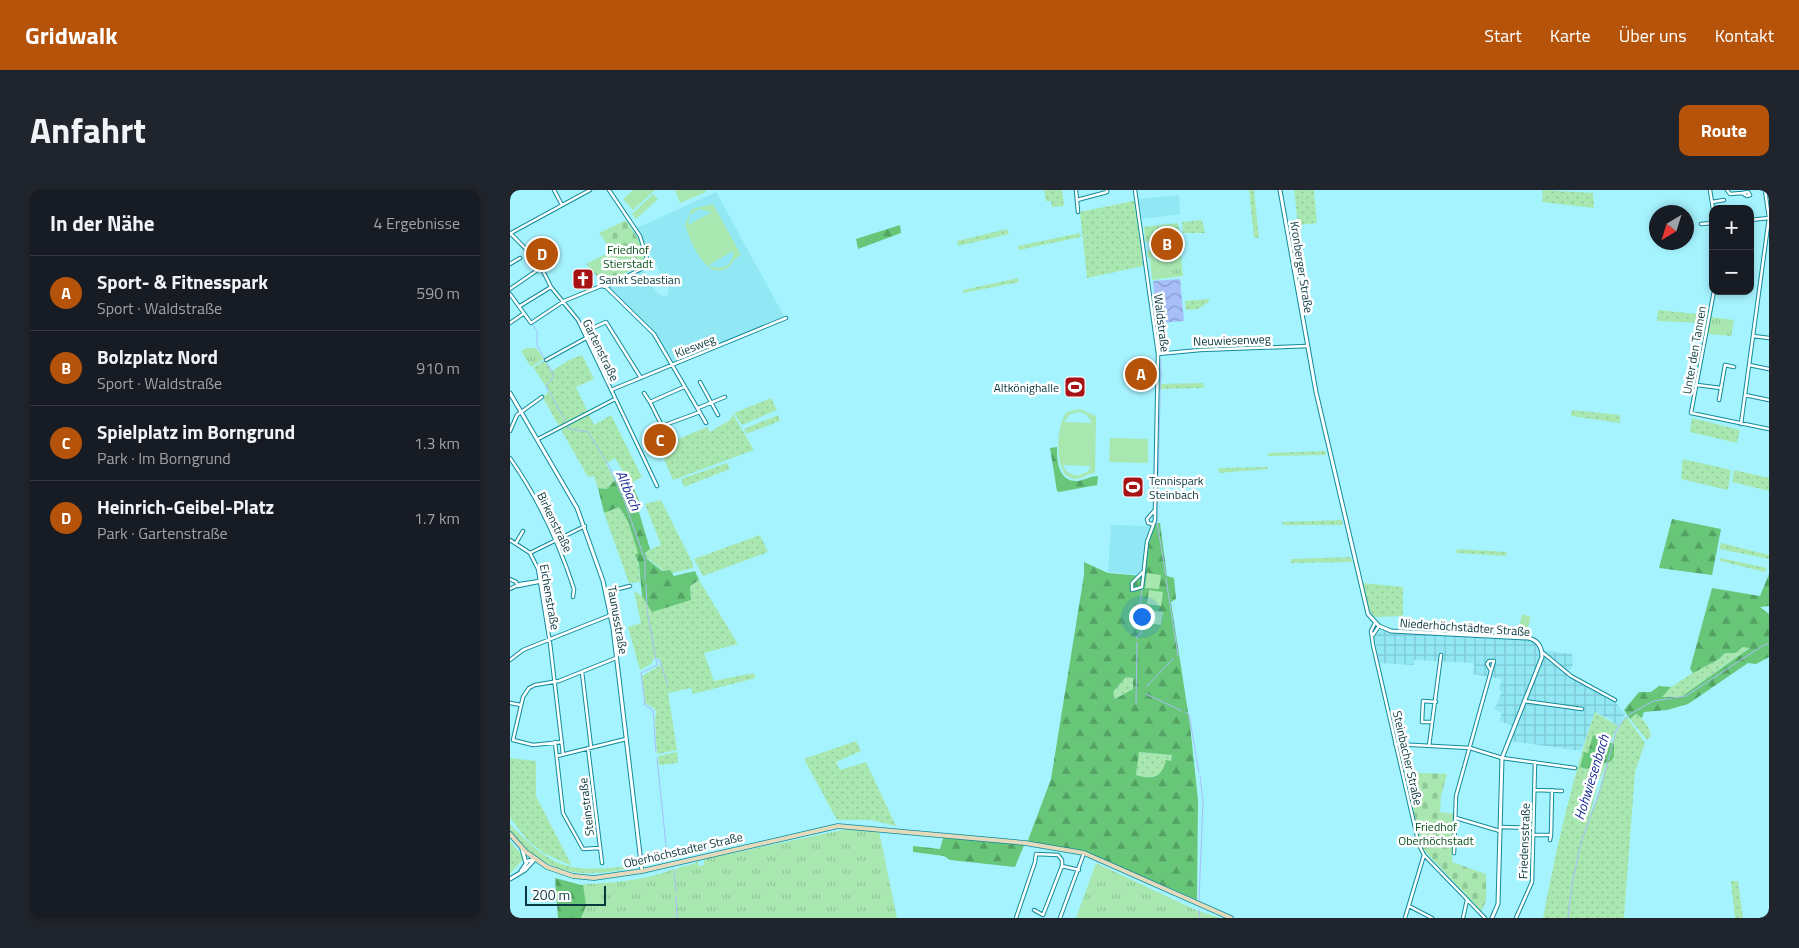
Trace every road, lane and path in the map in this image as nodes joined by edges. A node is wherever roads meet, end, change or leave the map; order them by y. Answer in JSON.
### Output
{"nodes":[{"id":1,"x":554,"y":190,"type":"edge"},
{"id":2,"x":590,"y":190,"type":"edge"},
{"id":3,"x":609,"y":190,"type":"edge"},
{"id":4,"x":1076,"y":190,"type":"edge"},
{"id":5,"x":1107,"y":190,"type":"edge"},
{"id":6,"x":1135,"y":190,"type":"edge"},
{"id":7,"x":1280,"y":190,"type":"edge"},
{"id":8,"x":1710,"y":190,"type":"edge"},
{"id":9,"x":1728,"y":190,"type":"edge"},
{"id":10,"x":1765,"y":190,"type":"edge"},
{"id":11,"x":1742,"y":193,"type":"dead end"},
{"id":12,"x":1077,"y":200,"type":"junction"},
{"id":13,"x":1724,"y":200,"type":"dead end"},
{"id":14,"x":1712,"y":202,"type":"junction"},
{"id":15,"x":562,"y":205,"type":"junction"},
{"id":16,"x":1712,"y":205,"type":"edge"},
{"id":17,"x":1078,"y":212,"type":"dead end"},
{"id":18,"x":1769,"y":218,"type":"edge"},
{"id":19,"x":1754,"y":220,"type":"edge"},
{"id":20,"x":1709,"y":223,"type":"edge"},
{"id":21,"x":1702,"y":224,"type":"dead end"},
{"id":22,"x":510,"y":234,"type":"edge"},
{"id":23,"x":520,"y":258,"type":"dead end"},
{"id":24,"x":510,"y":264,"type":"edge"},
{"id":25,"x":542,"y":267,"type":"junction"},
{"id":26,"x":552,"y":287,"type":"junction"},
{"id":27,"x":606,"y":287,"type":"junction"},
{"id":28,"x":510,"y":289,"type":"edge"},
{"id":29,"x":510,"y":294,"type":"edge"},
{"id":30,"x":1713,"y":295,"type":"edge"},
{"id":31,"x":564,"y":300,"type":"junction"},
{"id":32,"x":520,"y":306,"type":"junction"},
{"id":33,"x":523,"y":314,"type":"junction"},
{"id":34,"x":786,"y":318,"type":"dead end"},
{"id":35,"x":510,"y":323,"type":"edge"},
{"id":36,"x":584,"y":332,"type":"junction"},
{"id":37,"x":1753,"y":336,"type":"junction"},
{"id":38,"x":587,"y":338,"type":"junction"},
{"id":39,"x":1769,"y":338,"type":"edge"},
{"id":40,"x":1308,"y":346,"type":"junction"},
{"id":41,"x":1158,"y":354,"type":"junction"},
{"id":42,"x":546,"y":360,"type":"dead end"},
{"id":43,"x":672,"y":365,"type":"junction"},
{"id":44,"x":1749,"y":365,"type":"junction"},
{"id":45,"x":1734,"y":367,"type":"dead end"},
{"id":46,"x":1769,"y":369,"type":"edge"},
{"id":47,"x":642,"y":378,"type":"junction"},
{"id":48,"x":700,"y":382,"type":"dead end"},
{"id":49,"x":1697,"y":385,"type":"junction"},
{"id":50,"x":685,"y":387,"type":"junction"},
{"id":51,"x":1721,"y":388,"type":"junction"},
{"id":52,"x":611,"y":390,"type":"junction"},
{"id":53,"x":510,"y":393,"type":"edge"},
{"id":54,"x":644,"y":393,"type":"dead end"},
{"id":55,"x":1745,"y":395,"type":"junction"},
{"id":56,"x":542,"y":397,"type":"dead end"},
{"id":57,"x":725,"y":397,"type":"dead end"},
{"id":58,"x":616,"y":400,"type":"junction"},
{"id":59,"x":1719,"y":400,"type":"dead end"},
{"id":60,"x":1769,"y":400,"type":"edge"},
{"id":61,"x":650,"y":402,"type":"junction"},
{"id":62,"x":712,"y":403,"type":"junction"},
{"id":63,"x":698,"y":408,"type":"junction"},
{"id":64,"x":522,"y":412,"type":"junction"},
{"id":65,"x":700,"y":412,"type":"junction"},
{"id":66,"x":718,"y":415,"type":"dead end"},
{"id":67,"x":706,"y":423,"type":"dead end"},
{"id":68,"x":1741,"y":424,"type":"junction"},
{"id":69,"x":663,"y":427,"type":"junction"},
{"id":70,"x":1769,"y":429,"type":"edge"},
{"id":71,"x":510,"y":430,"type":"edge"},
{"id":72,"x":664,"y":432,"type":"dead end"},
{"id":73,"x":538,"y":440,"type":"junction"},
{"id":74,"x":510,"y":458,"type":"edge"},
{"id":75,"x":657,"y":486,"type":"dead end"},
{"id":76,"x":1155,"y":510,"type":"junction"},
{"id":77,"x":1152,"y":524,"type":"junction"},
{"id":78,"x":585,"y":526,"type":"junction"},
{"id":79,"x":523,"y":530,"type":"dead end"},
{"id":80,"x":510,"y":540,"type":"edge"},
{"id":81,"x":556,"y":540,"type":"junction"},
{"id":82,"x":516,"y":543,"type":"junction"},
{"id":83,"x":530,"y":553,"type":"junction"},
{"id":84,"x":1143,"y":572,"type":"junction"},
{"id":85,"x":510,"y":578,"type":"edge"},
{"id":86,"x":540,"y":581,"type":"junction"},
{"id":87,"x":518,"y":586,"type":"junction"},
{"id":88,"x":630,"y":586,"type":"dead end"},
{"id":89,"x":510,"y":589,"type":"edge"},
{"id":90,"x":606,"y":592,"type":"junction"},
{"id":91,"x":573,"y":596,"type":"dead end"},
{"id":92,"x":611,"y":615,"type":"junction"},
{"id":93,"x":1377,"y":625,"type":"junction"},
{"id":94,"x":549,"y":640,"type":"junction"},
{"id":95,"x":1542,"y":652,"type":"junction"},
{"id":96,"x":1441,"y":655,"type":"dead end"},
{"id":97,"x":616,"y":658,"type":"junction"},
{"id":98,"x":510,"y":660,"type":"edge"},
{"id":99,"x":582,"y":671,"type":"junction"},
{"id":100,"x":1491,"y":671,"type":"dead end"},
{"id":101,"x":554,"y":682,"type":"junction"},
{"id":102,"x":1614,"y":700,"type":"dead end"},
{"id":103,"x":1524,"y":701,"type":"junction"},
{"id":104,"x":1436,"y":702,"type":"junction"},
{"id":105,"x":510,"y":703,"type":"edge"},
{"id":106,"x":521,"y":705,"type":"junction"},
{"id":107,"x":1582,"y":709,"type":"dead end"},
{"id":108,"x":1433,"y":722,"type":"junction"},
{"id":109,"x":626,"y":739,"type":"junction"},
{"id":110,"x":556,"y":742,"type":"junction"},
{"id":111,"x":562,"y":742,"type":"junction"},
{"id":112,"x":1395,"y":744,"type":"junction"},
{"id":113,"x":1429,"y":746,"type":"junction"},
{"id":114,"x":590,"y":748,"type":"junction"},
{"id":115,"x":1470,"y":748,"type":"junction"},
{"id":116,"x":563,"y":754,"type":"junction"},
{"id":117,"x":557,"y":756,"type":"junction"},
{"id":118,"x":1502,"y":758,"type":"junction"},
{"id":119,"x":1535,"y":762,"type":"junction"},
{"id":120,"x":1575,"y":768,"type":"dead end"},
{"id":121,"x":1534,"y":790,"type":"junction"},
{"id":122,"x":1552,"y":790,"type":"junction"},
{"id":123,"x":1562,"y":791,"type":"dead end"},
{"id":124,"x":1456,"y":818,"type":"junction"},
{"id":125,"x":1533,"y":828,"type":"junction"},
{"id":126,"x":1500,"y":829,"type":"junction"},
{"id":127,"x":510,"y":834,"type":"edge"},
{"id":128,"x":1533,"y":834,"type":"junction"},
{"id":129,"x":1551,"y":835,"type":"junction"},
{"id":130,"x":1550,"y":840,"type":"dead end"},
{"id":131,"x":600,"y":848,"type":"junction"},
{"id":132,"x":522,"y":849,"type":"junction"},
{"id":133,"x":1084,"y":853,"type":"junction"},
{"id":134,"x":1454,"y":854,"type":"dead end"},
{"id":135,"x":1424,"y":855,"type":"junction"},
{"id":136,"x":535,"y":859,"type":"junction"},
{"id":137,"x":526,"y":864,"type":"junction"},
{"id":138,"x":602,"y":864,"type":"dead end"},
{"id":139,"x":1062,"y":866,"type":"junction"},
{"id":140,"x":642,"y":870,"type":"junction"},
{"id":141,"x":1078,"y":870,"type":"junction"},
{"id":142,"x":520,"y":872,"type":"junction"},
{"id":143,"x":510,"y":879,"type":"edge"},
{"id":144,"x":1467,"y":900,"type":"junction"},
{"id":145,"x":1408,"y":906,"type":"junction"},
{"id":146,"x":1034,"y":910,"type":"dead end"},
{"id":147,"x":1016,"y":918,"type":"edge"},
{"id":148,"x":1060,"y":918,"type":"edge"},
{"id":149,"x":1231,"y":918,"type":"edge"},
{"id":150,"x":1405,"y":918,"type":"edge"},
{"id":151,"x":1432,"y":918,"type":"edge"},
{"id":152,"x":1463,"y":918,"type":"edge"},
{"id":153,"x":1485,"y":918,"type":"edge"},
{"id":154,"x":1492,"y":918,"type":"edge"},
{"id":155,"x":1516,"y":918,"type":"edge"}],
"edges":[{"from":1,"to":15,"type":"street"},
{"from":2,"to":15,"type":"street"},
{"from":3,"to":27,"type":"street"},
{"from":4,"to":12,"type":"street"},
{"from":5,"to":12,"type":"street"},
{"from":6,"to":41,"type":"street","name":"Waldstraße"},
{"from":7,"to":40,"type":"street","name":"Kronberger Straße"},
{"from":8,"to":14,"type":"street"},
{"from":9,"to":11,"type":"street"},
{"from":10,"to":18,"type":"street"},
{"from":12,"to":17,"type":"street"},
{"from":13,"to":14,"type":"street"},
{"from":14,"to":16,"type":"street"},
{"from":15,"to":22,"type":"street"},
{"from":18,"to":19,"type":"street"},
{"from":18,"to":37,"type":"street"},
{"from":20,"to":21,"type":"street"},
{"from":22,"to":25,"type":"street","name":"Gartenstraße"},
{"from":23,"to":24,"type":"street"},
{"from":25,"to":26,"type":"street","name":"Gartenstraße"},
{"from":25,"to":28,"type":"street"},
{"from":26,"to":31,"type":"street","name":"Gartenstraße"},
{"from":26,"to":32,"type":"street"},
{"from":27,"to":31,"type":"street"},
{"from":27,"to":43,"type":"street"},
{"from":29,"to":32,"type":"street"},
{"from":30,"to":49,"type":"street","name":"Unter den Tannen"},
{"from":31,"to":33,"type":"street"},
{"from":31,"to":36,"type":"street","name":"Gartenstraße"},
{"from":32,"to":33,"type":"street"},
{"from":33,"to":35,"type":"street"},
{"from":34,"to":43,"type":"street","name":"Kiesweg"},
{"from":36,"to":38,"type":"street","name":"Gartenstraße"},
{"from":36,"to":47,"type":"street"},
{"from":37,"to":39,"type":"street"},
{"from":37,"to":44,"type":"street"},
{"from":38,"to":42,"type":"street"},
{"from":38,"to":52,"type":"street","name":"Gartenstraße"},
{"from":40,"to":41,"type":"street","name":"Neuwiesenweg"},
{"from":40,"to":93,"type":"street","name":"Kronberger Straße"},
{"from":41,"to":76,"type":"street","name":"Waldstraße"},
{"from":43,"to":47,"type":"street","name":"Kiesweg"},
{"from":43,"to":50,"type":"street"},
{"from":44,"to":46,"type":"street"},
{"from":44,"to":55,"type":"street"},
{"from":45,"to":51,"type":"street"},
{"from":47,"to":52,"type":"street","name":"Kiesweg"},
{"from":48,"to":62,"type":"street"},
{"from":49,"to":51,"type":"street"},
{"from":49,"to":68,"type":"street","name":"Unter den Tannen"},
{"from":50,"to":61,"type":"street"},
{"from":50,"to":63,"type":"street"},
{"from":51,"to":59,"type":"street"},
{"from":52,"to":58,"type":"street","name":"Gartenstraße"},
{"from":53,"to":64,"type":"street","name":"Taunusstraße"},
{"from":54,"to":61,"type":"street"},
{"from":55,"to":60,"type":"street"},
{"from":55,"to":68,"type":"street"},
{"from":56,"to":64,"type":"street"},
{"from":57,"to":62,"type":"street"},
{"from":58,"to":73,"type":"street"},
{"from":58,"to":75,"type":"street","name":"Gartenstraße"},
{"from":61,"to":69,"type":"street"},
{"from":62,"to":63,"type":"street"},
{"from":62,"to":66,"type":"street"},
{"from":63,"to":65,"type":"street"},
{"from":64,"to":71,"type":"street"},
{"from":64,"to":73,"type":"street","name":"Taunusstraße"},
{"from":65,"to":67,"type":"street"},
{"from":65,"to":69,"type":"street"},
{"from":68,"to":70,"type":"street"},
{"from":69,"to":72,"type":"street"},
{"from":73,"to":78,"type":"street","name":"Taunusstraße"},
{"from":74,"to":81,"type":"street","name":"Birkenstraße"},
{"from":76,"to":77,"type":"street","name":"Waldstraße"},
{"from":76,"to":77,"type":"street","name":"Waldstraße"},
{"from":77,"to":84,"type":"street","name":"Waldstraße"},
{"from":78,"to":81,"type":"street"},
{"from":78,"to":90,"type":"street","name":"Taunusstraße"},
{"from":79,"to":82,"type":"street"},
{"from":80,"to":82,"type":"street","name":"Eichenstraße"},
{"from":81,"to":83,"type":"street"},
{"from":81,"to":91,"type":"street","name":"Birkenstraße"},
{"from":82,"to":83,"type":"street","name":"Eichenstraße"},
{"from":83,"to":86,"type":"street","name":"Eichenstraße"},
{"from":84,"to":84,"type":"street","name":"Waldstraße"},
{"from":85,"to":87,"type":"street"},
{"from":86,"to":87,"type":"street"},
{"from":86,"to":94,"type":"street","name":"Eichenstraße"},
{"from":87,"to":89,"type":"street"},
{"from":88,"to":90,"type":"street"},
{"from":90,"to":92,"type":"street","name":"Taunusstraße"},
{"from":92,"to":94,"type":"street"},
{"from":92,"to":97,"type":"street","name":"Taunusstraße"},
{"from":93,"to":95,"type":"street","name":"Niederhöchstädter Straße"},
{"from":93,"to":112,"type":"street","name":"Steinbacher Straße"},
{"from":94,"to":98,"type":"street"},
{"from":94,"to":101,"type":"street","name":"Eichenstraße"},
{"from":95,"to":102,"type":"street"},
{"from":95,"to":103,"type":"street","name":"Niederhöchstädter Straße"},
{"from":96,"to":104,"type":"street"},
{"from":97,"to":99,"type":"street"},
{"from":97,"to":109,"type":"street","name":"Taunusstraße"},
{"from":99,"to":101,"type":"street"},
{"from":99,"to":114,"type":"street","name":"Steinstraße"},
{"from":100,"to":115,"type":"street"},
{"from":101,"to":106,"type":"street"},
{"from":101,"to":111,"type":"street","name":"Eichenstraße"},
{"from":103,"to":107,"type":"street"},
{"from":103,"to":118,"type":"street","name":"Niederhöchstädter Straße"},
{"from":104,"to":108,"type":"street"},
{"from":104,"to":108,"type":"street"},
{"from":105,"to":106,"type":"street"},
{"from":106,"to":110,"type":"street"},
{"from":108,"to":113,"type":"street"},
{"from":109,"to":114,"type":"street"},
{"from":109,"to":140,"type":"street","name":"Taunusstraße"},
{"from":110,"to":111,"type":"street"},
{"from":110,"to":117,"type":"street"},
{"from":111,"to":116,"type":"street","name":"Eichenstraße"},
{"from":112,"to":113,"type":"street"},
{"from":112,"to":135,"type":"street","name":"Steinbacher Straße"},
{"from":113,"to":115,"type":"street"},
{"from":114,"to":116,"type":"street"},
{"from":114,"to":131,"type":"street","name":"Steinstraße"},
{"from":115,"to":118,"type":"street"},
{"from":115,"to":124,"type":"street"},
{"from":116,"to":117,"type":"street"},
{"from":117,"to":131,"type":"street"},
{"from":118,"to":119,"type":"street"},
{"from":118,"to":126,"type":"street","name":"Niederhöchstädter Straße"},
{"from":119,"to":120,"type":"street"},
{"from":119,"to":121,"type":"street","name":"Friedensstraße"},
{"from":121,"to":122,"type":"street"},
{"from":121,"to":125,"type":"street","name":"Friedensstraße"},
{"from":122,"to":123,"type":"street"},
{"from":122,"to":129,"type":"street"},
{"from":124,"to":126,"type":"street"},
{"from":124,"to":134,"type":"street"},
{"from":125,"to":126,"type":"street"},
{"from":125,"to":128,"type":"street","name":"Friedensstraße"},
{"from":126,"to":154,"type":"street","name":"Niederhöchstädter Straße"},
{"from":127,"to":132,"type":"main road","name":"Oberhöchstadter Straße"},
{"from":128,"to":129,"type":"street"},
{"from":128,"to":155,"type":"street","name":"Friedensstraße"},
{"from":129,"to":130,"type":"street"},
{"from":131,"to":138,"type":"street","name":"Steinstraße"},
{"from":132,"to":136,"type":"main road","name":"Oberhöchstadter Straße"},
{"from":132,"to":137,"type":"street"},
{"from":133,"to":140,"type":"main road","name":"Oberhöchstadter Straße"},
{"from":133,"to":141,"type":"street"},
{"from":133,"to":149,"type":"main road","name":"Oberhöchstadter Straße"},
{"from":135,"to":144,"type":"street","name":"Steinbacher Straße"},
{"from":135,"to":145,"type":"street"},
{"from":136,"to":137,"type":"street"},
{"from":136,"to":140,"type":"main road","name":"Oberhöchstadter Straße"},
{"from":136,"to":142,"type":"street"},
{"from":137,"to":142,"type":"street"},
{"from":139,"to":141,"type":"street"},
{"from":139,"to":146,"type":"street"},
{"from":139,"to":147,"type":"street"},
{"from":141,"to":148,"type":"street"},
{"from":142,"to":143,"type":"street"},
{"from":144,"to":152,"type":"street"},
{"from":144,"to":153,"type":"street","name":"Steinbacher Straße"},
{"from":145,"to":150,"type":"street"},
{"from":145,"to":151,"type":"street"}]}
